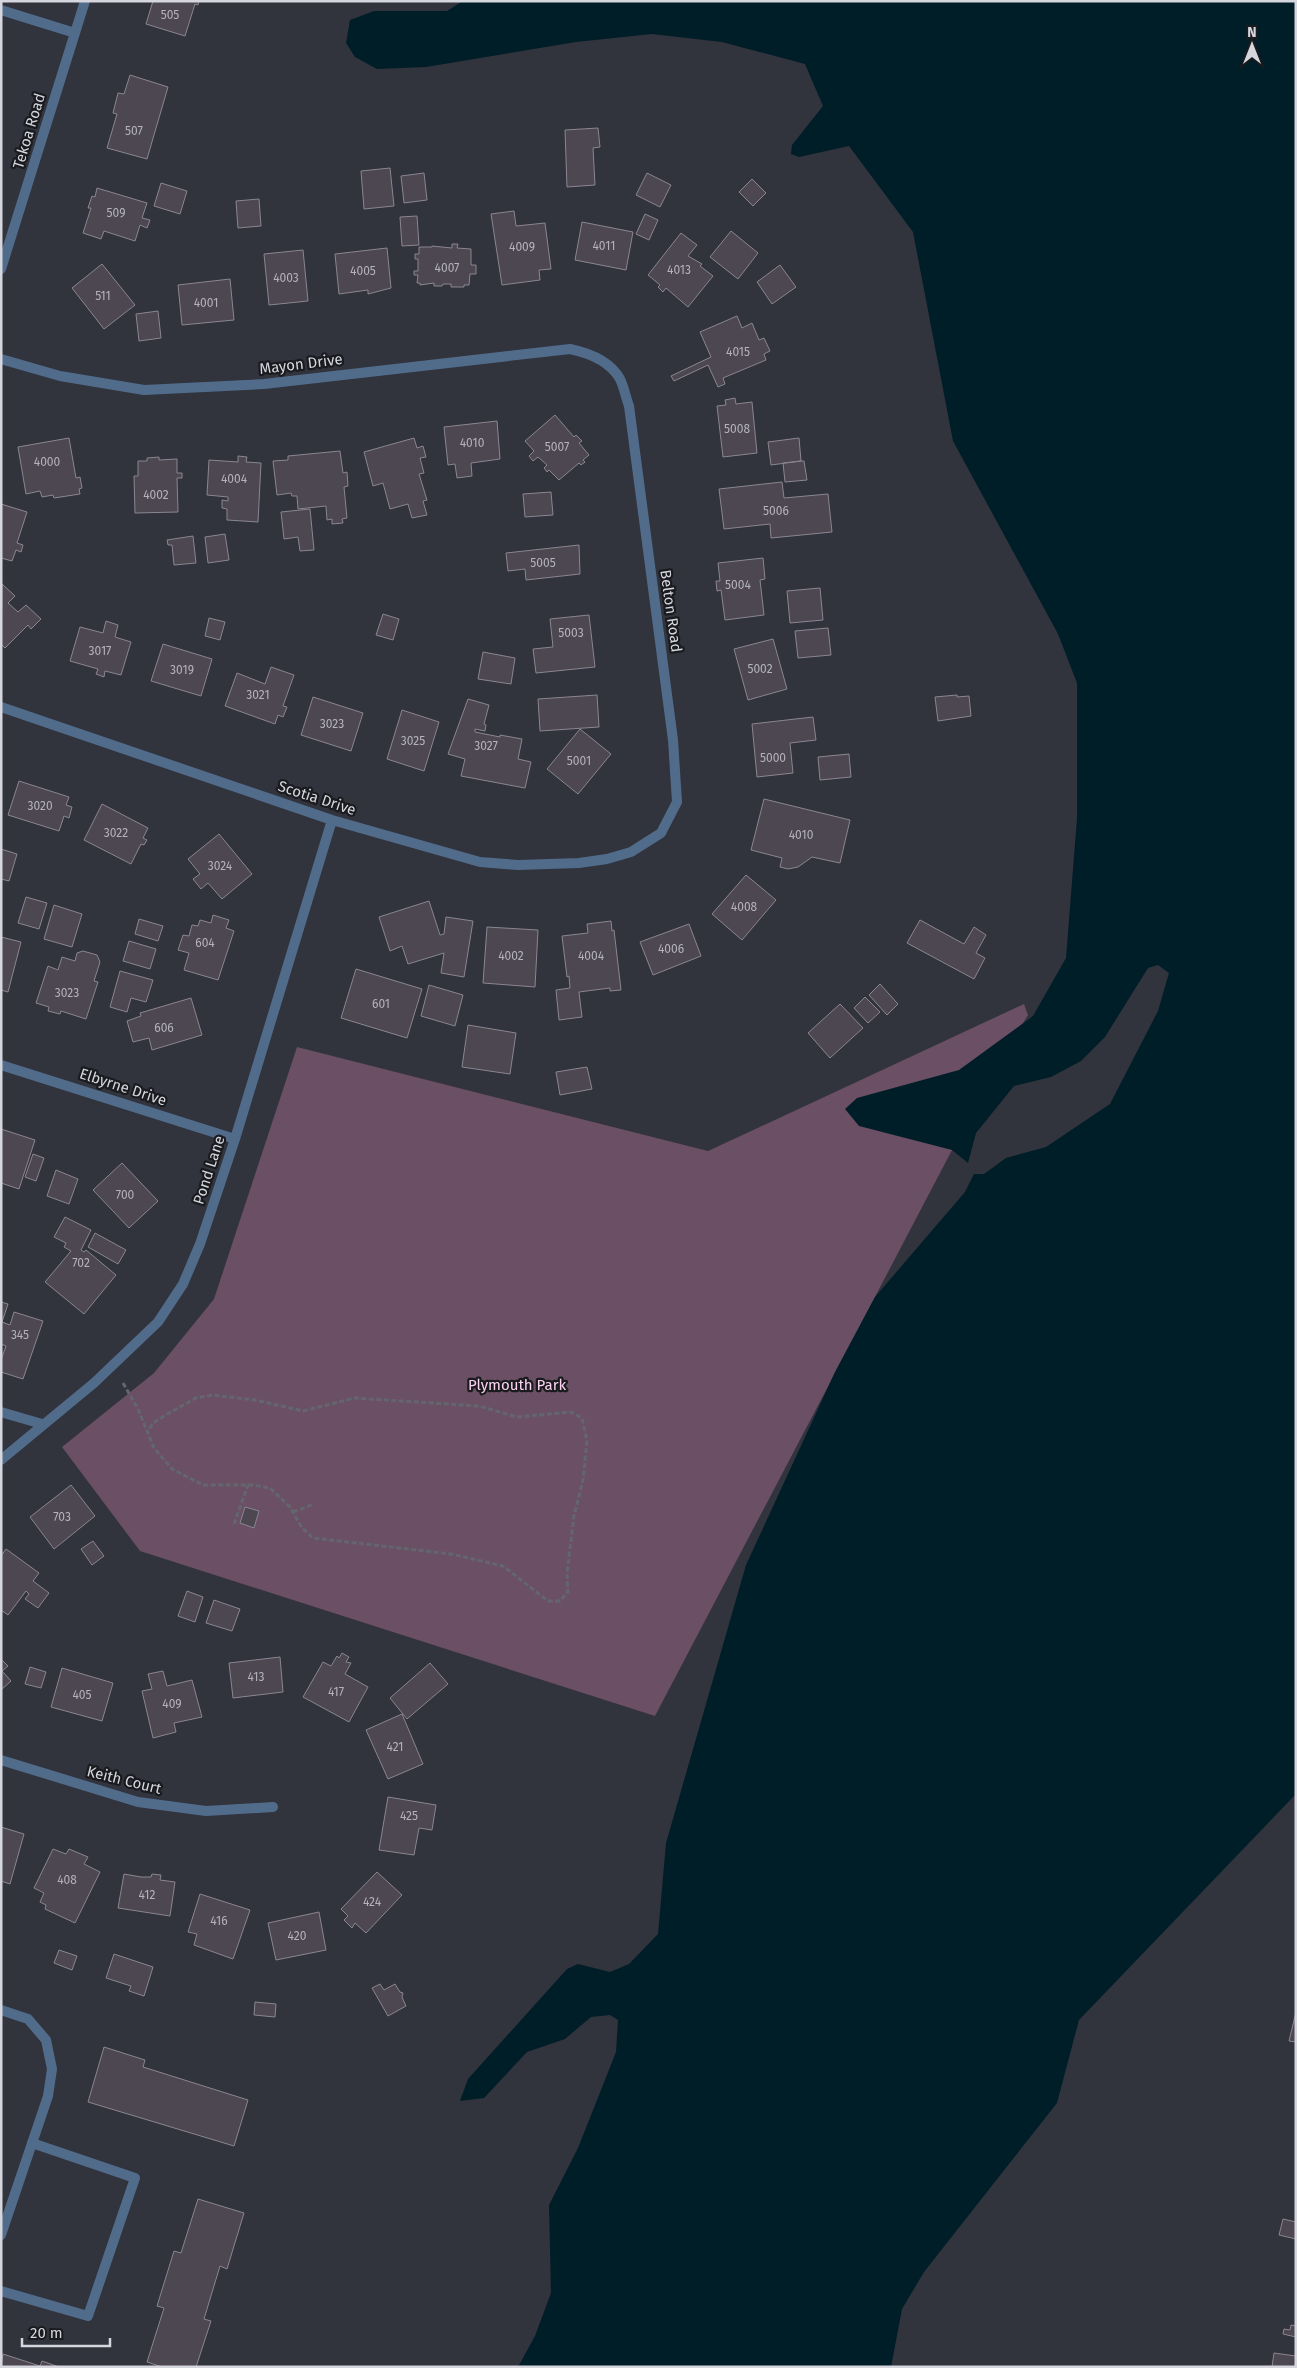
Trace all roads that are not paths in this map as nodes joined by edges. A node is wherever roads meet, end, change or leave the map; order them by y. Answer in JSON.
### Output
{"nodes":[{"id":1,"x":84,"y":1,"type":"edge"},
{"id":2,"x":1,"y":10,"type":"edge"},
{"id":3,"x":75,"y":33,"type":"junction"},
{"id":4,"x":1,"y":269,"type":"edge"},
{"id":5,"x":1,"y":359,"type":"edge"},
{"id":6,"x":603,"y":362,"type":"joint"},
{"id":7,"x":1,"y":707,"type":"edge"},
{"id":8,"x":332,"y":820,"type":"junction"},
{"id":9,"x":631,"y":852,"type":"joint"},
{"id":10,"x":1,"y":1065,"type":"edge"},
{"id":11,"x":235,"y":1139,"type":"junction"},
{"id":12,"x":1,"y":1412,"type":"edge"},
{"id":13,"x":42,"y":1424,"type":"junction"},
{"id":14,"x":1,"y":1460,"type":"edge"},
{"id":15,"x":1,"y":1760,"type":"edge"},
{"id":16,"x":273,"y":1807,"type":"dead end"},
{"id":17,"x":1,"y":2010,"type":"edge"},
{"id":18,"x":32,"y":2144,"type":"junction"},
{"id":19,"x":1,"y":2235,"type":"edge"},
{"id":20,"x":1,"y":2291,"type":"edge"}],
"edges":[{"from":1,"to":3,"type":"street","name":"Tekoa Road"},
{"from":2,"to":3,"type":"street"},
{"from":3,"to":4,"type":"street","name":"Tekoa Road"},
{"from":5,"to":6,"type":"street","name":"Mayon Drive"},
{"from":6,"to":9,"type":"street","name":"Belton Road"},
{"from":7,"to":8,"type":"street","name":"Scotia Drive"},
{"from":8,"to":9,"type":"street","name":"Scotia Drive"},
{"from":8,"to":11,"type":"street","name":"Pond Lane"},
{"from":10,"to":11,"type":"street","name":"Elbyrne Drive"},
{"from":11,"to":13,"type":"street","name":"Pond Lane"},
{"from":12,"to":13,"type":"street"},
{"from":13,"to":14,"type":"street","name":"Pond Lane"},
{"from":15,"to":16,"type":"street","name":"Keith Court"},
{"from":17,"to":18,"type":"street"},
{"from":18,"to":19,"type":"street"},
{"from":18,"to":20,"type":"street"}]}
